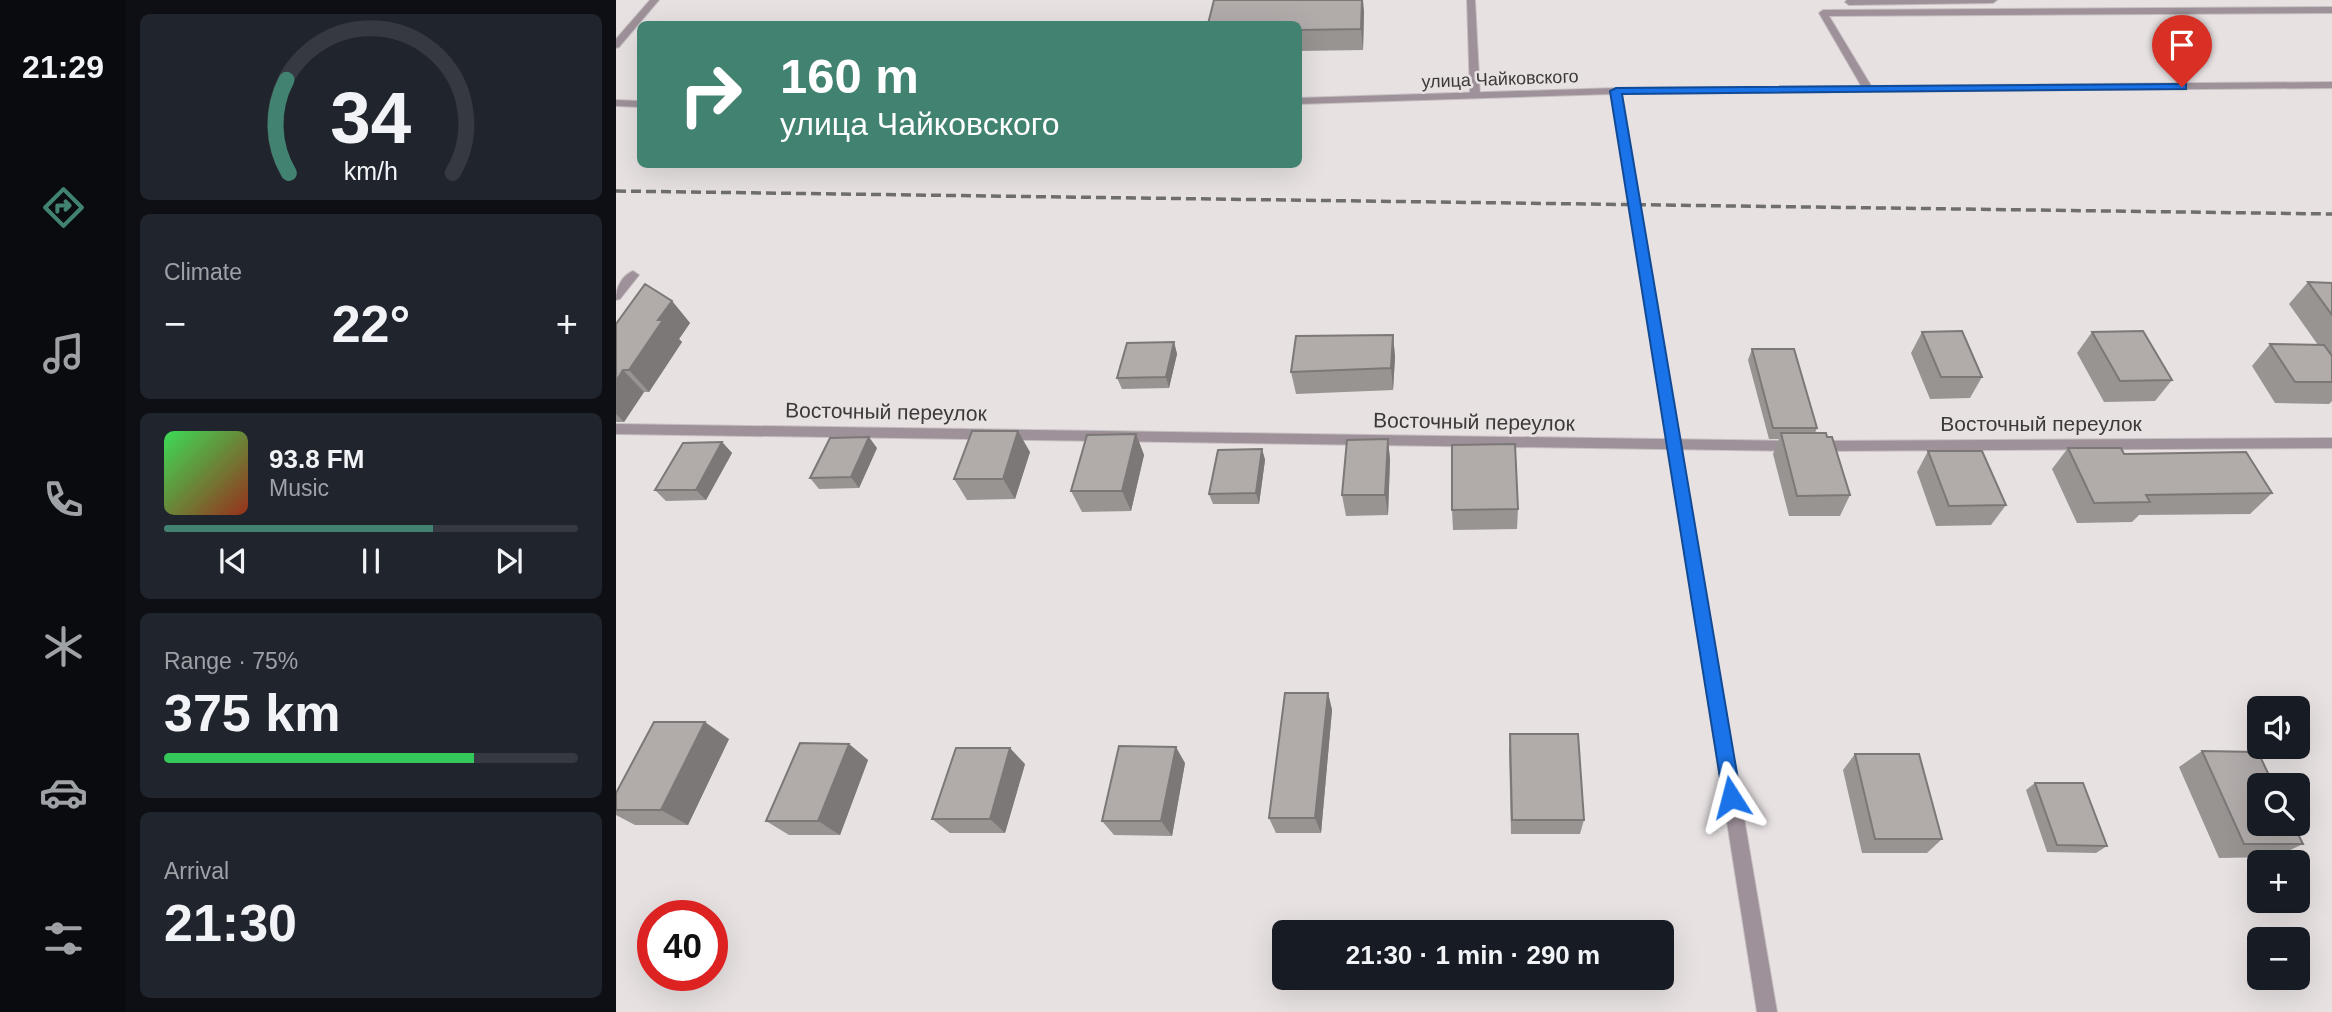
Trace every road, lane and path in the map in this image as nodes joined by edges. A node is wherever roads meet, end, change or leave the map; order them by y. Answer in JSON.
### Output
{"nodes":[{"id":1,"x":655,"y":0,"type":"edge"},
{"id":2,"x":1471,"y":0,"type":"edge"},
{"id":3,"x":1993,"y":0,"type":"edge"},
{"id":4,"x":1849,"y":2,"type":"dead end"},
{"id":5,"x":2332,"y":10,"type":"edge"},
{"id":6,"x":616,"y":45,"type":"edge"},
{"id":7,"x":2332,"y":85,"type":"edge"},
{"id":8,"x":1868,"y":89,"type":"junction"},
{"id":9,"x":1616,"y":91,"type":"junction"},
{"id":10,"x":1475,"y":95,"type":"junction"},
{"id":11,"x":1302,"y":101,"type":"edge"},
{"id":12,"x":616,"y":103,"type":"edge"},
{"id":13,"x":637,"y":104,"type":"edge"},
{"id":14,"x":634,"y":275,"type":"dead end"},
{"id":15,"x":616,"y":296,"type":"edge"},
{"id":16,"x":616,"y":429,"type":"edge"},
{"id":17,"x":2332,"y":443,"type":"edge"},
{"id":18,"x":1674,"y":447,"type":"junction"},
{"id":19,"x":1767,"y":1012,"type":"edge"}],
"edges":[{"from":1,"to":6,"type":"street"},
{"from":2,"to":10,"type":"street"},
{"from":3,"to":4,"type":"street"},
{"from":5,"to":8,"type":"street"},
{"from":7,"to":8,"type":"street","name":"улица Чайковского"},
{"from":8,"to":9,"type":"street","name":"улица Чайковского"},
{"from":9,"to":10,"type":"street","name":"улица Чайковского"},
{"from":9,"to":18,"type":"street"},
{"from":10,"to":11,"type":"street","name":"улица Чайковского"},
{"from":12,"to":13,"type":"street"},
{"from":14,"to":15,"type":"street"},
{"from":16,"to":18,"type":"street","name":"Восточный переулок"},
{"from":17,"to":18,"type":"street","name":"Восточный переулок"},
{"from":18,"to":19,"type":"street"}]}
